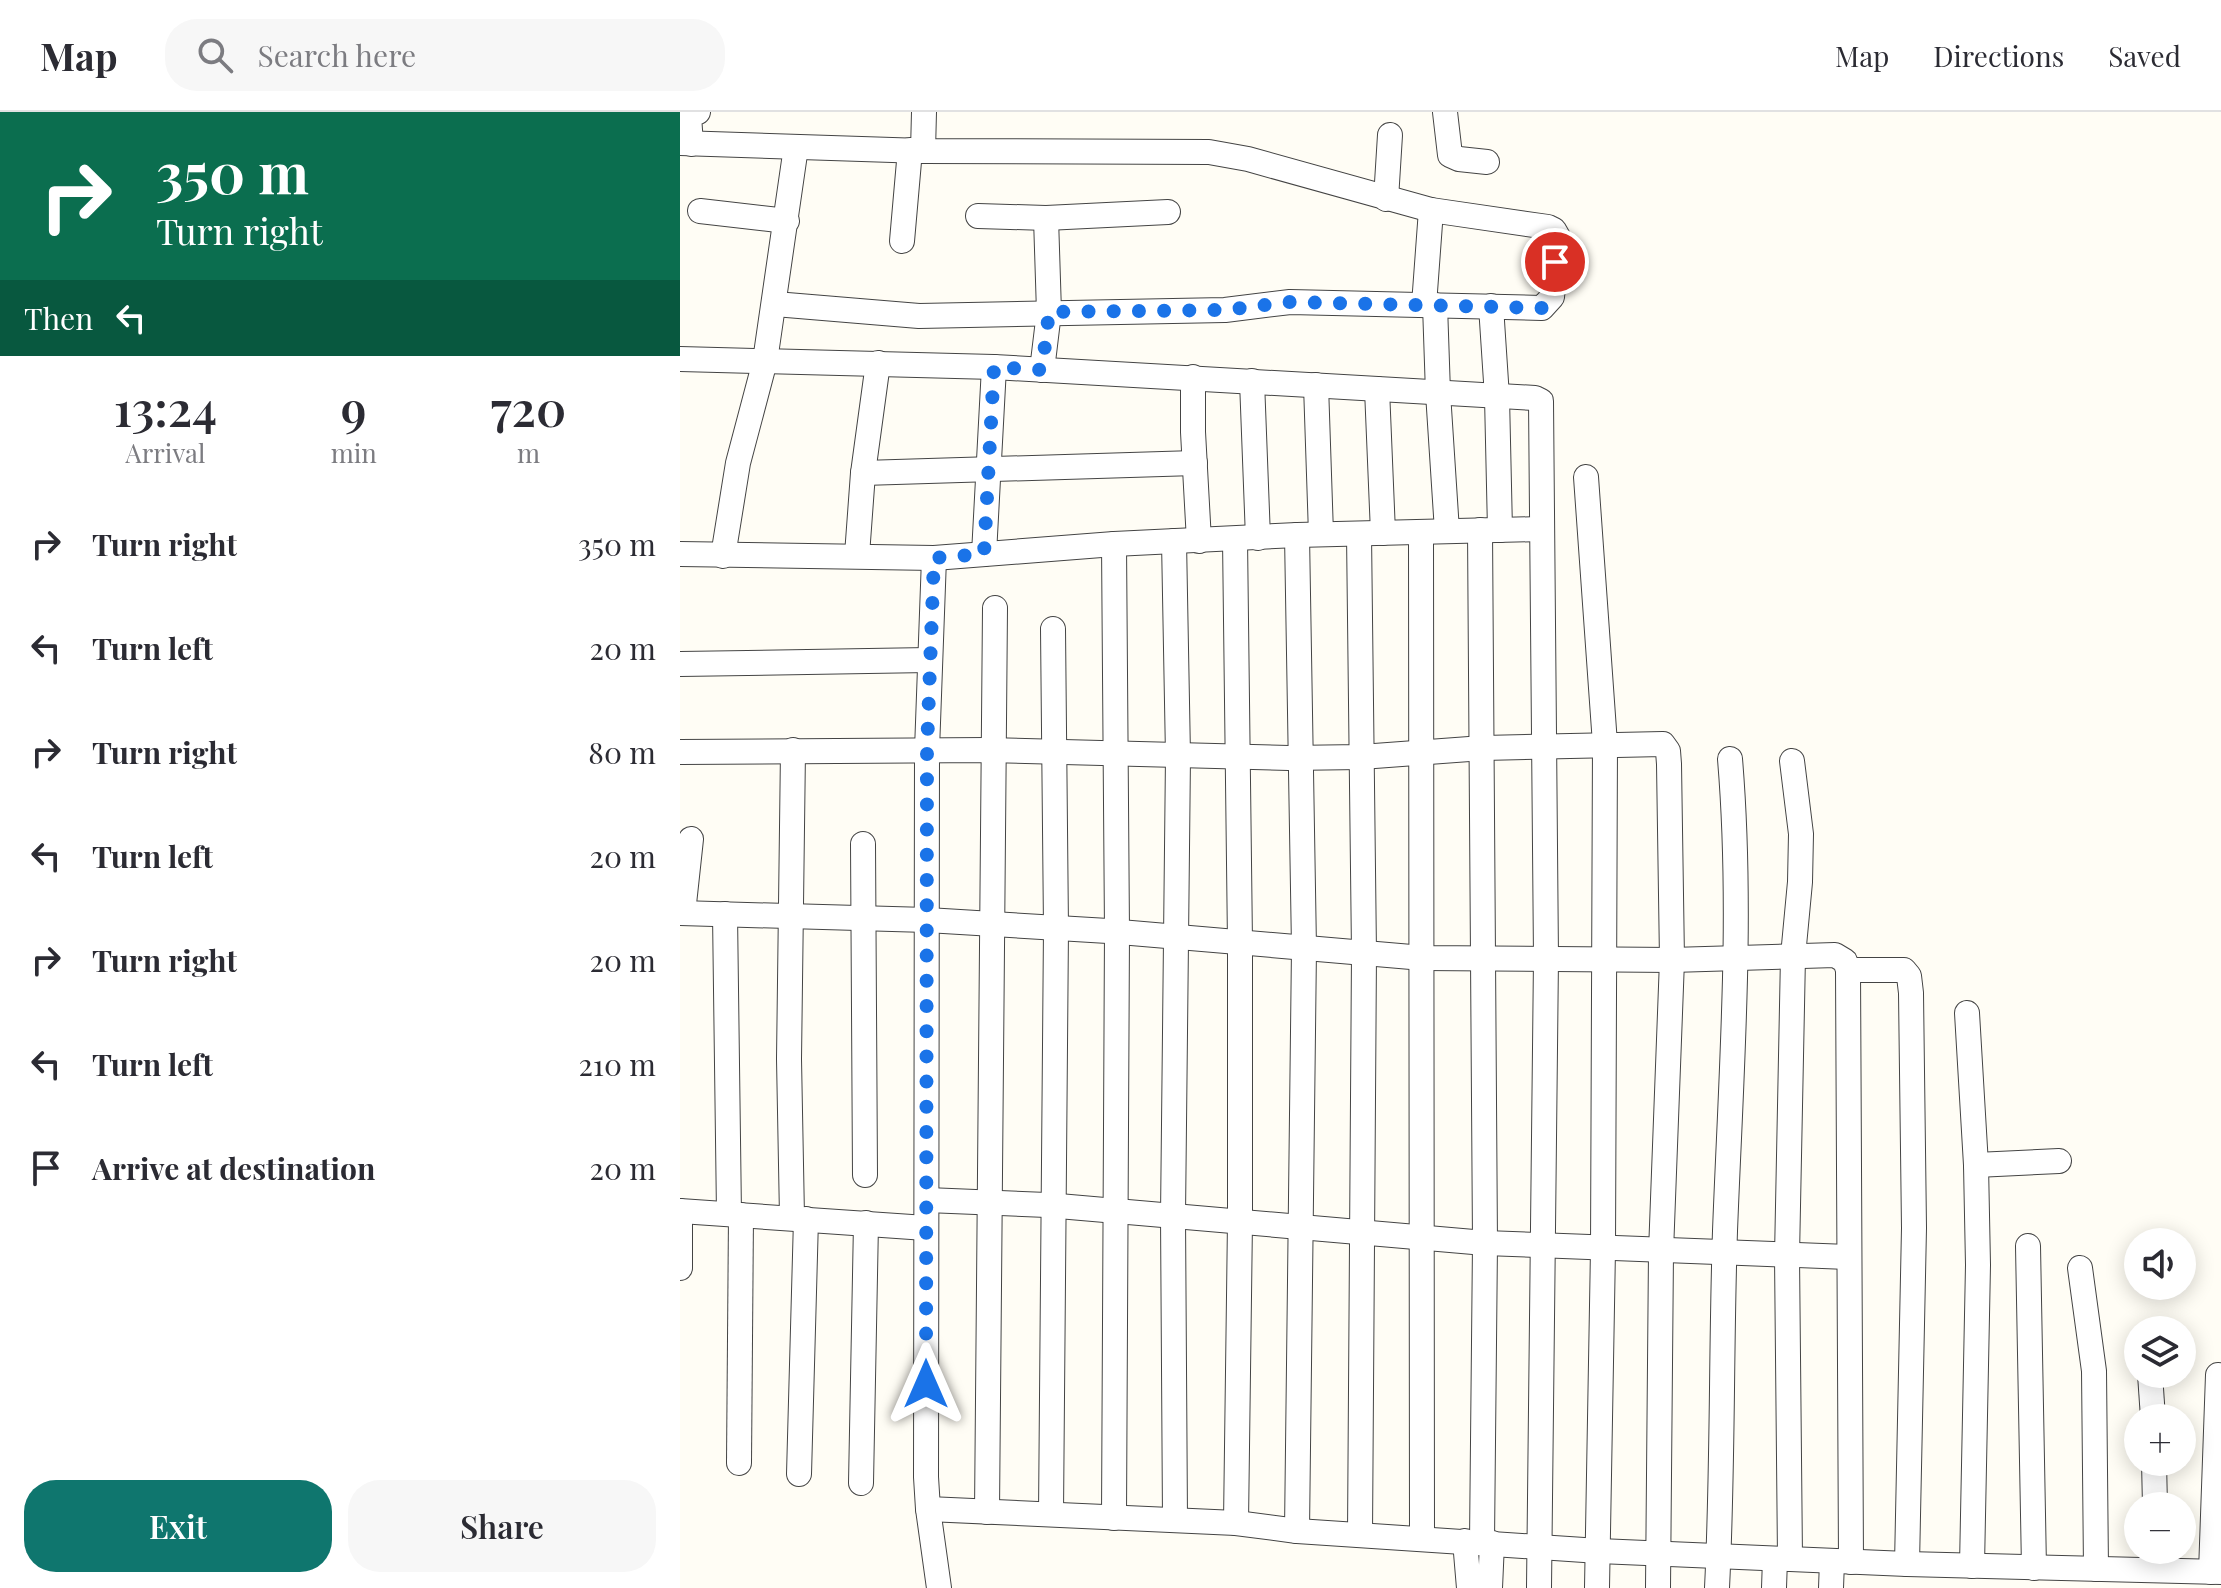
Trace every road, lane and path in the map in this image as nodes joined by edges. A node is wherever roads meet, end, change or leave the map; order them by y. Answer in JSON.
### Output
{"nodes":[{"id":1,"x":698,"y":112,"type":"edge"},
{"id":2,"x":924,"y":112,"type":"edge"},
{"id":3,"x":1445,"y":112,"type":"edge"},
{"id":4,"x":1390,"y":135,"type":"dead end"},
{"id":5,"x":686,"y":143,"type":"edge"},
{"id":6,"x":796,"y":147,"type":"junction"},
{"id":7,"x":917,"y":151,"type":"junction"},
{"id":8,"x":1487,"y":162,"type":"dead end"},
{"id":9,"x":1386,"y":199,"type":"junction"},
{"id":10,"x":1431,"y":210,"type":"junction"},
{"id":11,"x":700,"y":211,"type":"dead end"},
{"id":12,"x":1168,"y":212,"type":"dead end"},
{"id":13,"x":978,"y":216,"type":"dead end"},
{"id":14,"x":1046,"y":218,"type":"junction"},
{"id":15,"x":787,"y":221,"type":"junction"},
{"id":16,"x":902,"y":241,"type":"dead end"},
{"id":17,"x":775,"y":304,"type":"junction"},
{"id":18,"x":1430,"y":305,"type":"junction"},
{"id":19,"x":1491,"y":306,"type":"junction"},
{"id":20,"x":1049,"y":312,"type":"junction"},
{"id":21,"x":680,"y":359,"type":"edge"},
{"id":22,"x":765,"y":361,"type":"junction"},
{"id":23,"x":878,"y":363,"type":"junction"},
{"id":24,"x":994,"y":367,"type":"junction"},
{"id":25,"x":1042,"y":370,"type":"junction"},
{"id":26,"x":1193,"y":377,"type":"junction"},
{"id":27,"x":1252,"y":381,"type":"junction"},
{"id":28,"x":1316,"y":385,"type":"junction"},
{"id":29,"x":1377,"y":389,"type":"junction"},
{"id":30,"x":1438,"y":393,"type":"junction"},
{"id":31,"x":1497,"y":397,"type":"junction"},
{"id":32,"x":1195,"y":463,"type":"junction"},
{"id":33,"x":988,"y":470,"type":"junction"},
{"id":34,"x":863,"y":473,"type":"junction"},
{"id":35,"x":1586,"y":477,"type":"dead end"},
{"id":36,"x":1540,"y":529,"type":"junction"},
{"id":37,"x":1490,"y":530,"type":"junction"},
{"id":38,"x":1447,"y":531,"type":"junction"},
{"id":39,"x":1421,"y":532,"type":"junction"},
{"id":40,"x":1371,"y":533,"type":"junction"},
{"id":41,"x":1309,"y":535,"type":"junction"},
{"id":42,"x":1246,"y":538,"type":"junction"},
{"id":43,"x":1186,"y":541,"type":"junction"},
{"id":44,"x":1114,"y":544,"type":"junction"},
{"id":45,"x":680,"y":554,"type":"edge"},
{"id":46,"x":984,"y":554,"type":"junction"},
{"id":47,"x":857,"y":555,"type":"junction"},
{"id":48,"x":723,"y":556,"type":"junction"},
{"id":49,"x":934,"y":558,"type":"junction"},
{"id":50,"x":995,"y":608,"type":"dead end"},
{"id":51,"x":1053,"y":629,"type":"dead end"},
{"id":52,"x":929,"y":660,"type":"junction"},
{"id":53,"x":680,"y":664,"type":"edge"},
{"id":54,"x":1605,"y":744,"type":"junction"},
{"id":55,"x":1546,"y":746,"type":"junction"},
{"id":56,"x":1483,"y":748,"type":"junction"},
{"id":57,"x":793,"y":750,"type":"junction"},
{"id":58,"x":927,"y":750,"type":"junction"},
{"id":59,"x":992,"y":750,"type":"junction"},
{"id":60,"x":1054,"y":751,"type":"junction"},
{"id":61,"x":680,"y":752,"type":"edge"},
{"id":62,"x":1116,"y":752,"type":"junction"},
{"id":63,"x":1423,"y":752,"type":"junction"},
{"id":64,"x":1178,"y":756,"type":"junction"},
{"id":65,"x":1361,"y":757,"type":"junction"},
{"id":66,"x":1239,"y":758,"type":"junction"},
{"id":67,"x":1299,"y":758,"type":"junction"},
{"id":68,"x":1730,"y":759,"type":"dead end"},
{"id":69,"x":1792,"y":761,"type":"dead end"},
{"id":70,"x":691,"y":839,"type":"dead end"},
{"id":71,"x":863,"y":844,"type":"dead end"},
{"id":72,"x":682,"y":913,"type":"edge"},
{"id":73,"x":725,"y":914,"type":"junction"},
{"id":74,"x":790,"y":914,"type":"junction"},
{"id":75,"x":865,"y":917,"type":"junction"},
{"id":76,"x":927,"y":920,"type":"junction"},
{"id":77,"x":993,"y":924,"type":"junction"},
{"id":78,"x":1056,"y":928,"type":"junction"},
{"id":79,"x":1117,"y":932,"type":"junction"},
{"id":80,"x":1177,"y":938,"type":"junction"},
{"id":81,"x":1240,"y":943,"type":"junction"},
{"id":82,"x":1304,"y":948,"type":"junction"},
{"id":83,"x":1364,"y":953,"type":"junction"},
{"id":84,"x":1793,"y":956,"type":"junction"},
{"id":85,"x":1423,"y":958,"type":"junction"},
{"id":86,"x":1483,"y":958,"type":"junction"},
{"id":87,"x":1546,"y":958,"type":"junction"},
{"id":88,"x":1735,"y":958,"type":"junction"},
{"id":89,"x":1604,"y":959,"type":"junction"},
{"id":90,"x":1672,"y":960,"type":"junction"},
{"id":91,"x":1848,"y":970,"type":"junction"},
{"id":92,"x":1967,"y":1013,"type":"dead end"},
{"id":93,"x":2059,"y":1161,"type":"dead end"},
{"id":94,"x":1976,"y":1165,"type":"junction"},
{"id":95,"x":865,"y":1175,"type":"dead end"},
{"id":96,"x":927,"y":1200,"type":"junction"},
{"id":97,"x":991,"y":1202,"type":"junction"},
{"id":98,"x":1054,"y":1206,"type":"junction"},
{"id":99,"x":680,"y":1211,"type":"edge"},
{"id":100,"x":1114,"y":1211,"type":"junction"},
{"id":101,"x":735,"y":1214,"type":"junction"},
{"id":102,"x":1173,"y":1216,"type":"junction"},
{"id":103,"x":799,"y":1218,"type":"junction"},
{"id":104,"x":1240,"y":1221,"type":"junction"},
{"id":105,"x":866,"y":1223,"type":"junction"},
{"id":106,"x":1300,"y":1227,"type":"junction"},
{"id":107,"x":926,"y":1228,"type":"junction"},
{"id":108,"x":1364,"y":1232,"type":"junction"},
{"id":109,"x":1423,"y":1238,"type":"junction"},
{"id":110,"x":1485,"y":1243,"type":"junction"},
{"id":111,"x":1544,"y":1245,"type":"junction"},
{"id":112,"x":2028,"y":1246,"type":"dead end"},
{"id":113,"x":1603,"y":1249,"type":"junction"},
{"id":114,"x":1661,"y":1252,"type":"junction"},
{"id":115,"x":1724,"y":1254,"type":"junction"},
{"id":116,"x":1787,"y":1256,"type":"junction"},
{"id":117,"x":1848,"y":1257,"type":"junction"},
{"id":118,"x":680,"y":1268,"type":"edge"},
{"id":119,"x":2080,"y":1268,"type":"dead end"},
{"id":120,"x":2218,"y":1375,"type":"dead end"},
{"id":121,"x":739,"y":1463,"type":"dead end"},
{"id":122,"x":799,"y":1474,"type":"dead end"},
{"id":123,"x":861,"y":1483,"type":"dead end"},
{"id":124,"x":928,"y":1509,"type":"junction"},
{"id":125,"x":987,"y":1512,"type":"junction"},
{"id":126,"x":1051,"y":1514,"type":"junction"},
{"id":127,"x":1114,"y":1518,"type":"junction"},
{"id":128,"x":1175,"y":1520,"type":"junction"},
{"id":129,"x":1236,"y":1523,"type":"junction"},
{"id":130,"x":1297,"y":1531,"type":"junction"},
{"id":131,"x":1360,"y":1535,"type":"junction"},
{"id":132,"x":1422,"y":1539,"type":"junction"},
{"id":133,"x":1480,"y":1542,"type":"junction"},
{"id":134,"x":1541,"y":1547,"type":"junction"},
{"id":135,"x":1599,"y":1551,"type":"junction"},
{"id":136,"x":1660,"y":1552,"type":"junction"},
{"id":137,"x":1719,"y":1555,"type":"junction"},
{"id":138,"x":1782,"y":1559,"type":"junction"},
{"id":139,"x":1842,"y":1561,"type":"junction"},
{"id":140,"x":1899,"y":1564,"type":"junction"},
{"id":141,"x":2034,"y":1568,"type":"junction"},
{"id":142,"x":2096,"y":1569,"type":"junction"},
{"id":143,"x":2166,"y":1570,"type":"edge"},
{"id":144,"x":2216,"y":1572,"type":"edge"},
{"id":145,"x":1958,"y":1573,"type":"edge"},
{"id":146,"x":2006,"y":1577,"type":"edge"},
{"id":147,"x":2065,"y":1578,"type":"edge"},
{"id":148,"x":2124,"y":1579,"type":"edge"},
{"id":149,"x":939,"y":1588,"type":"edge"},
{"id":150,"x":1469,"y":1588,"type":"edge"},
{"id":151,"x":1490,"y":1588,"type":"edge"},
{"id":152,"x":1539,"y":1588,"type":"edge"},
{"id":153,"x":1597,"y":1588,"type":"edge"},
{"id":154,"x":1658,"y":1588,"type":"edge"},
{"id":155,"x":1717,"y":1588,"type":"edge"},
{"id":156,"x":1774,"y":1588,"type":"edge"},
{"id":157,"x":1831,"y":1588,"type":"edge"},
{"id":158,"x":1889,"y":1588,"type":"edge"}],
"edges":[{"from":1,"to":5,"type":"street"},
{"from":2,"to":7,"type":"street"},
{"from":3,"to":8,"type":"street"},
{"from":4,"to":9,"type":"street"},
{"from":5,"to":6,"type":"street"},
{"from":6,"to":7,"type":"street"},
{"from":6,"to":15,"type":"street"},
{"from":7,"to":9,"type":"street"},
{"from":7,"to":16,"type":"street"},
{"from":9,"to":10,"type":"street"},
{"from":10,"to":18,"type":"street"},
{"from":10,"to":19,"type":"street"},
{"from":11,"to":15,"type":"street"},
{"from":12,"to":14,"type":"street"},
{"from":13,"to":14,"type":"street"},
{"from":14,"to":20,"type":"street"},
{"from":15,"to":17,"type":"street"},
{"from":17,"to":20,"type":"street"},
{"from":17,"to":22,"type":"street"},
{"from":18,"to":19,"type":"street"},
{"from":18,"to":20,"type":"street"},
{"from":18,"to":30,"type":"street"},
{"from":19,"to":31,"type":"street"},
{"from":20,"to":25,"type":"street"},
{"from":21,"to":22,"type":"street"},
{"from":22,"to":23,"type":"street"},
{"from":22,"to":48,"type":"street"},
{"from":23,"to":24,"type":"street"},
{"from":23,"to":34,"type":"street"},
{"from":24,"to":25,"type":"street"},
{"from":24,"to":33,"type":"street"},
{"from":25,"to":26,"type":"street"},
{"from":26,"to":27,"type":"street"},
{"from":26,"to":32,"type":"street"},
{"from":27,"to":28,"type":"street"},
{"from":27,"to":42,"type":"street"},
{"from":28,"to":29,"type":"street"},
{"from":28,"to":41,"type":"street"},
{"from":29,"to":30,"type":"street"},
{"from":29,"to":40,"type":"street"},
{"from":30,"to":31,"type":"street"},
{"from":30,"to":38,"type":"street"},
{"from":31,"to":36,"type":"street"},
{"from":31,"to":37,"type":"street"},
{"from":32,"to":33,"type":"street"},
{"from":32,"to":43,"type":"street"},
{"from":33,"to":34,"type":"street"},
{"from":33,"to":46,"type":"street"},
{"from":34,"to":47,"type":"street"},
{"from":35,"to":54,"type":"street"},
{"from":36,"to":37,"type":"street"},
{"from":36,"to":55,"type":"street"},
{"from":37,"to":38,"type":"street"},
{"from":37,"to":56,"type":"street"},
{"from":38,"to":39,"type":"street"},
{"from":39,"to":40,"type":"street"},
{"from":39,"to":63,"type":"street"},
{"from":40,"to":41,"type":"street"},
{"from":40,"to":65,"type":"street"},
{"from":41,"to":42,"type":"street"},
{"from":41,"to":67,"type":"street"},
{"from":42,"to":43,"type":"street"},
{"from":42,"to":66,"type":"street"},
{"from":43,"to":44,"type":"street"},
{"from":43,"to":64,"type":"street"},
{"from":44,"to":46,"type":"street"},
{"from":44,"to":62,"type":"street"},
{"from":45,"to":48,"type":"street"},
{"from":46,"to":49,"type":"street"},
{"from":47,"to":48,"type":"street"},
{"from":47,"to":49,"type":"street"},
{"from":49,"to":52,"type":"street"},
{"from":50,"to":59,"type":"street"},
{"from":51,"to":60,"type":"street"},
{"from":52,"to":53,"type":"street"},
{"from":52,"to":58,"type":"street"},
{"from":54,"to":55,"type":"street"},
{"from":54,"to":89,"type":"street"},
{"from":54,"to":90,"type":"street"},
{"from":55,"to":56,"type":"street"},
{"from":55,"to":87,"type":"street"},
{"from":56,"to":63,"type":"street"},
{"from":56,"to":86,"type":"street"},
{"from":57,"to":58,"type":"street"},
{"from":57,"to":61,"type":"street"},
{"from":57,"to":74,"type":"street"},
{"from":58,"to":59,"type":"street"},
{"from":58,"to":76,"type":"street"},
{"from":59,"to":60,"type":"street"},
{"from":59,"to":77,"type":"street"},
{"from":60,"to":62,"type":"street"},
{"from":60,"to":78,"type":"street"},
{"from":62,"to":64,"type":"street"},
{"from":62,"to":79,"type":"street"},
{"from":63,"to":65,"type":"street"},
{"from":63,"to":85,"type":"street"},
{"from":64,"to":66,"type":"street"},
{"from":64,"to":80,"type":"street"},
{"from":65,"to":67,"type":"street"},
{"from":65,"to":83,"type":"street"},
{"from":66,"to":67,"type":"street"},
{"from":66,"to":81,"type":"street"},
{"from":67,"to":82,"type":"street"},
{"from":68,"to":88,"type":"street"},
{"from":69,"to":84,"type":"street"},
{"from":70,"to":72,"type":"street"},
{"from":71,"to":75,"type":"street"},
{"from":72,"to":73,"type":"street"},
{"from":73,"to":74,"type":"street"},
{"from":73,"to":101,"type":"street"},
{"from":74,"to":75,"type":"street"},
{"from":74,"to":103,"type":"street"},
{"from":75,"to":76,"type":"street"},
{"from":75,"to":95,"type":"street"},
{"from":76,"to":77,"type":"street"},
{"from":76,"to":96,"type":"street"},
{"from":77,"to":78,"type":"street"},
{"from":77,"to":97,"type":"street"},
{"from":78,"to":79,"type":"street"},
{"from":78,"to":98,"type":"street"},
{"from":79,"to":80,"type":"street"},
{"from":79,"to":100,"type":"street"},
{"from":80,"to":81,"type":"street"},
{"from":80,"to":102,"type":"street"},
{"from":81,"to":82,"type":"street"},
{"from":81,"to":104,"type":"street"},
{"from":82,"to":83,"type":"street"},
{"from":82,"to":106,"type":"street"},
{"from":83,"to":85,"type":"street"},
{"from":83,"to":108,"type":"street"},
{"from":84,"to":88,"type":"street"},
{"from":84,"to":91,"type":"street"},
{"from":84,"to":116,"type":"street"},
{"from":85,"to":86,"type":"street"},
{"from":85,"to":109,"type":"street"},
{"from":86,"to":87,"type":"street"},
{"from":86,"to":110,"type":"street"},
{"from":87,"to":89,"type":"street"},
{"from":87,"to":111,"type":"street"},
{"from":88,"to":90,"type":"street"},
{"from":88,"to":115,"type":"street"},
{"from":89,"to":90,"type":"street"},
{"from":89,"to":113,"type":"street"},
{"from":90,"to":114,"type":"street"},
{"from":91,"to":117,"type":"street"},
{"from":91,"to":140,"type":"street"},
{"from":92,"to":94,"type":"street"},
{"from":93,"to":94,"type":"street"},
{"from":94,"to":145,"type":"street"},
{"from":96,"to":97,"type":"street"},
{"from":96,"to":107,"type":"street"},
{"from":97,"to":98,"type":"street"},
{"from":97,"to":125,"type":"street"},
{"from":98,"to":100,"type":"street"},
{"from":98,"to":126,"type":"street"},
{"from":99,"to":101,"type":"street"},
{"from":99,"to":118,"type":"street"},
{"from":100,"to":102,"type":"street"},
{"from":100,"to":127,"type":"street"},
{"from":101,"to":103,"type":"street"},
{"from":101,"to":121,"type":"street"},
{"from":102,"to":104,"type":"street"},
{"from":102,"to":128,"type":"street"},
{"from":103,"to":105,"type":"street"},
{"from":103,"to":122,"type":"street"},
{"from":104,"to":106,"type":"street"},
{"from":104,"to":129,"type":"street"},
{"from":105,"to":107,"type":"street"},
{"from":105,"to":123,"type":"street"},
{"from":106,"to":108,"type":"street"},
{"from":106,"to":130,"type":"street"},
{"from":107,"to":124,"type":"street"},
{"from":108,"to":109,"type":"street"},
{"from":108,"to":131,"type":"street"},
{"from":109,"to":110,"type":"street"},
{"from":109,"to":132,"type":"street"},
{"from":110,"to":111,"type":"street"},
{"from":110,"to":133,"type":"street"},
{"from":111,"to":113,"type":"street"},
{"from":111,"to":134,"type":"street"},
{"from":112,"to":141,"type":"street"},
{"from":113,"to":114,"type":"street"},
{"from":113,"to":135,"type":"street"},
{"from":114,"to":115,"type":"street"},
{"from":114,"to":136,"type":"street"},
{"from":115,"to":116,"type":"street"},
{"from":115,"to":137,"type":"street"},
{"from":116,"to":117,"type":"street"},
{"from":116,"to":138,"type":"street"},
{"from":117,"to":139,"type":"street"},
{"from":119,"to":142,"type":"street"},
{"from":120,"to":144,"type":"street"},
{"from":124,"to":125,"type":"street"},
{"from":124,"to":149,"type":"street"},
{"from":125,"to":126,"type":"street"},
{"from":126,"to":127,"type":"street"},
{"from":127,"to":128,"type":"street"},
{"from":128,"to":129,"type":"street"},
{"from":129,"to":130,"type":"street"},
{"from":130,"to":131,"type":"street"},
{"from":131,"to":132,"type":"street"},
{"from":132,"to":133,"type":"street"},
{"from":133,"to":134,"type":"street"},
{"from":133,"to":150,"type":"street"},
{"from":133,"to":151,"type":"street"},
{"from":134,"to":135,"type":"street"},
{"from":134,"to":152,"type":"street"},
{"from":135,"to":136,"type":"street"},
{"from":135,"to":153,"type":"street"},
{"from":136,"to":137,"type":"street"},
{"from":136,"to":154,"type":"street"},
{"from":137,"to":138,"type":"street"},
{"from":137,"to":155,"type":"street"},
{"from":138,"to":139,"type":"street"},
{"from":138,"to":156,"type":"street"},
{"from":139,"to":140,"type":"street"},
{"from":139,"to":157,"type":"street"},
{"from":140,"to":145,"type":"street"},
{"from":140,"to":158,"type":"street"},
{"from":141,"to":146,"type":"street"},
{"from":141,"to":147,"type":"street"},
{"from":142,"to":147,"type":"street"},
{"from":142,"to":148,"type":"street"},
{"from":143,"to":144,"type":"street"},
{"from":143,"to":148,"type":"street"},
{"from":145,"to":146,"type":"street"}]}
